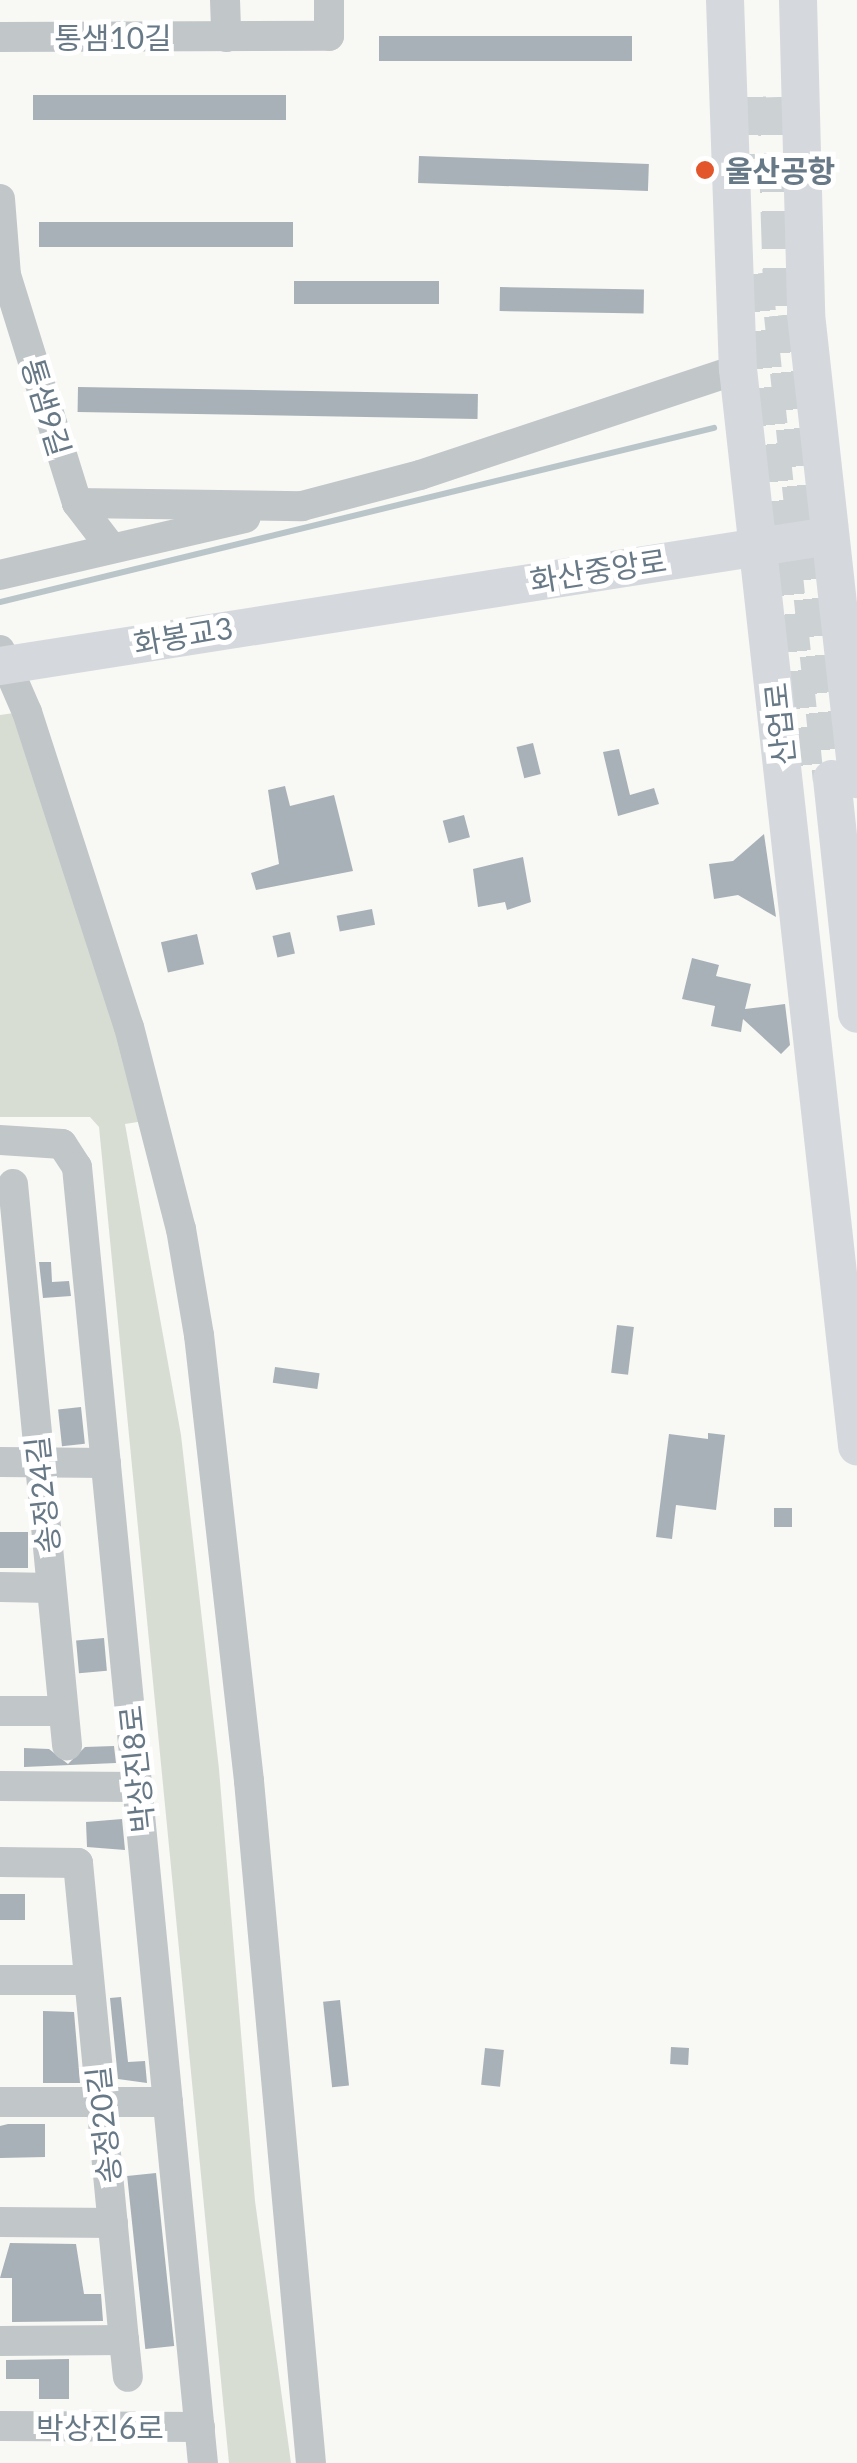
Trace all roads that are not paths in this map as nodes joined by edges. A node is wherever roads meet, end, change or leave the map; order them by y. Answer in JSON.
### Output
{"nodes":[{"id":1,"x":225,"y":0,"type":"edge"},
{"id":2,"x":328,"y":0,"type":"edge"},
{"id":3,"x":725,"y":0,"type":"edge"},
{"id":4,"x":746,"y":0,"type":"edge"},
{"id":5,"x":776,"y":0,"type":"edge"},
{"id":6,"x":798,"y":0,"type":"edge"},
{"id":7,"x":226,"y":36,"type":"junction"},
{"id":8,"x":0,"y":37,"type":"edge"},
{"id":9,"x":0,"y":199,"type":"edge"},
{"id":10,"x":738,"y":369,"type":"junction"},
{"id":11,"x":77,"y":503,"type":"junction"},
{"id":12,"x":302,"y":506,"type":"junction"},
{"id":13,"x":848,"y":537,"type":"edge"},
{"id":14,"x":759,"y":545,"type":"junction"},
{"id":15,"x":110,"y":546,"type":"junction"},
{"id":16,"x":0,"y":575,"type":"edge"},
{"id":17,"x":366,"y":604,"type":"joint"},
{"id":18,"x":0,"y":650,"type":"edge"},
{"id":19,"x":0,"y":666,"type":"edge"},
{"id":20,"x":831,"y":780,"type":"edge"},
{"id":21,"x":857,"y":1014,"type":"edge"},
{"id":22,"x":0,"y":1140,"type":"edge"},
{"id":23,"x":13,"y":1184,"type":"dead end"},
{"id":24,"x":7,"y":1215,"type":"edge"},
{"id":25,"x":14,"y":1339,"type":"edge"},
{"id":26,"x":857,"y":1347,"type":"edge"},
{"id":27,"x":857,"y":1446,"type":"edge"},
{"id":28,"x":0,"y":1462,"type":"edge"},
{"id":29,"x":39,"y":1462,"type":"junction"},
{"id":30,"x":106,"y":1463,"type":"junction"},
{"id":31,"x":0,"y":1587,"type":"edge"},
{"id":32,"x":51,"y":1588,"type":"junction"},
{"id":33,"x":0,"y":1711,"type":"edge"},
{"id":34,"x":63,"y":1711,"type":"junction"},
{"id":35,"x":67,"y":1745,"type":"dead end"},
{"id":36,"x":0,"y":1786,"type":"edge"},
{"id":37,"x":138,"y":1787,"type":"junction"},
{"id":38,"x":0,"y":1862,"type":"edge"},
{"id":39,"x":0,"y":1980,"type":"edge"},
{"id":40,"x":90,"y":1980,"type":"junction"},
{"id":41,"x":0,"y":2102,"type":"edge"},
{"id":42,"x":101,"y":2102,"type":"junction"},
{"id":43,"x":168,"y":2102,"type":"junction"},
{"id":44,"x":0,"y":2222,"type":"edge"},
{"id":45,"x":113,"y":2222,"type":"junction"},
{"id":46,"x":0,"y":2340,"type":"edge"},
{"id":47,"x":124,"y":2340,"type":"junction"},
{"id":48,"x":128,"y":2377,"type":"dead end"},
{"id":49,"x":0,"y":2426,"type":"edge"},
{"id":50,"x":200,"y":2427,"type":"junction"},
{"id":51,"x":203,"y":2463,"type":"edge"},
{"id":52,"x":310,"y":2463,"type":"edge"}],
"edges":[{"from":1,"to":7,"type":"street"},
{"from":2,"to":7,"type":"street","name":"통샘10길"},
{"from":3,"to":10,"type":"main road","name":"산업로"},
{"from":4,"to":5,"type":"main road"},
{"from":6,"to":13,"type":"main road","name":"산업로"},
{"from":7,"to":8,"type":"street","name":"통샘10길"},
{"from":9,"to":11,"type":"street","name":"통샘9길"},
{"from":10,"to":12,"type":"street"},
{"from":10,"to":14,"type":"main road","name":"산업로"},
{"from":11,"to":12,"type":"street"},
{"from":11,"to":15,"type":"street","name":"통샘9길"},
{"from":12,"to":15,"type":"street"},
{"from":13,"to":14,"type":"main road","name":"화산중앙로"},
{"from":13,"to":20,"type":"main road","name":"산업로"},
{"from":14,"to":17,"type":"main road","name":"화산중앙로"},
{"from":14,"to":27,"type":"main road","name":"산업로"},
{"from":15,"to":16,"type":"street"},
{"from":17,"to":19,"type":"main road","name":"화봉교3"},
{"from":18,"to":52,"type":"street"},
{"from":20,"to":21,"type":"main road","name":"산업로"},
{"from":20,"to":26,"type":"main road","name":"산업로"},
{"from":22,"to":30,"type":"street","name":"박상진8로"},
{"from":23,"to":24,"type":"street","name":"송정24길"},
{"from":24,"to":25,"type":"street","name":"송정24길"},
{"from":25,"to":29,"type":"street","name":"송정24길"},
{"from":28,"to":29,"type":"street"},
{"from":29,"to":30,"type":"street"},
{"from":29,"to":32,"type":"street","name":"송정24길"},
{"from":30,"to":37,"type":"street","name":"박상진8로"},
{"from":31,"to":32,"type":"street"},
{"from":32,"to":34,"type":"street","name":"송정24길"},
{"from":33,"to":34,"type":"street"},
{"from":34,"to":35,"type":"street","name":"송정24길"},
{"from":36,"to":37,"type":"street"},
{"from":37,"to":43,"type":"street","name":"박상진8로"},
{"from":38,"to":40,"type":"street","name":"송정20길"},
{"from":39,"to":40,"type":"street"},
{"from":40,"to":42,"type":"street","name":"송정20길"},
{"from":41,"to":42,"type":"street"},
{"from":42,"to":43,"type":"street"},
{"from":42,"to":45,"type":"street","name":"송정20길"},
{"from":43,"to":50,"type":"street","name":"박상진8로"},
{"from":44,"to":45,"type":"street"},
{"from":45,"to":47,"type":"street","name":"송정20길"},
{"from":46,"to":47,"type":"street"},
{"from":47,"to":48,"type":"street","name":"송정20길"},
{"from":49,"to":50,"type":"street","name":"박상진6로"},
{"from":50,"to":51,"type":"street","name":"박상진8로"}]}
